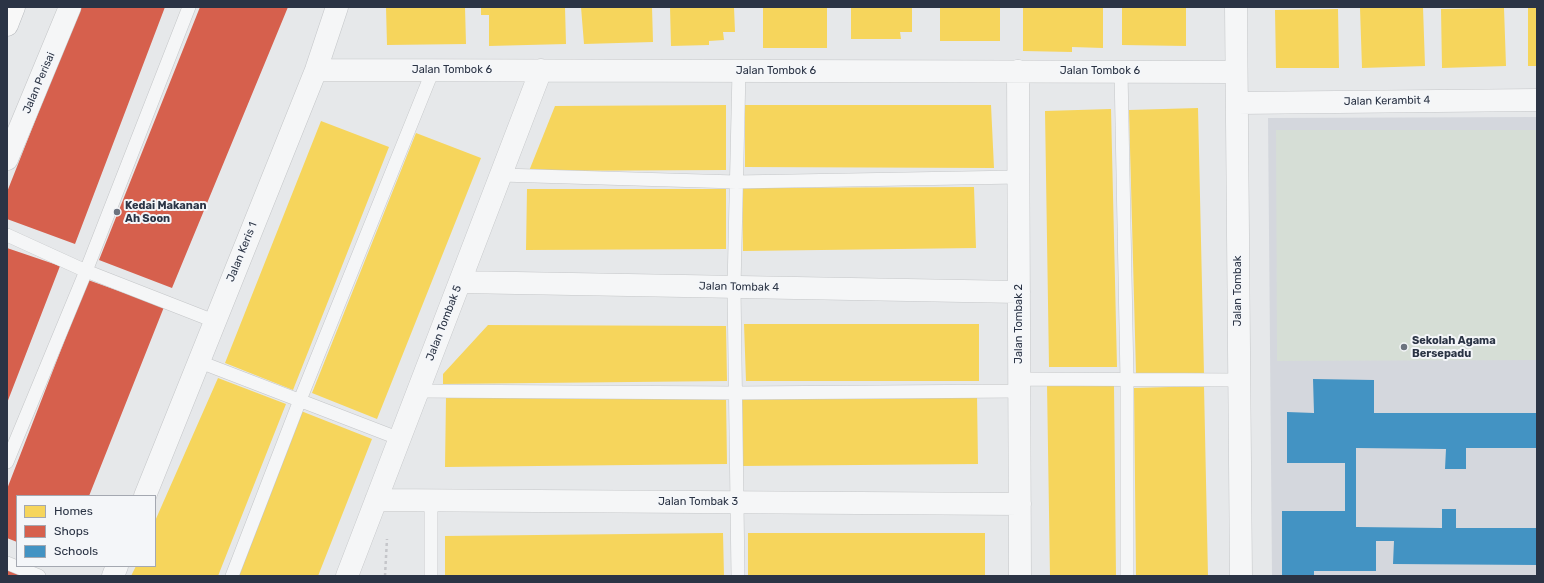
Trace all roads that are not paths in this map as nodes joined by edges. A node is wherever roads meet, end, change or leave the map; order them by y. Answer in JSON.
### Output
{"nodes":[{"id":1,"x":14,"y":7,"type":"edge"},
{"id":2,"x":70,"y":7,"type":"edge"},
{"id":3,"x":189,"y":7,"type":"edge"},
{"id":4,"x":337,"y":7,"type":"edge"},
{"id":5,"x":1236,"y":7,"type":"edge"},
{"id":6,"x":7,"y":25,"type":"edge"},
{"id":7,"x":316,"y":70,"type":"junction"},
{"id":8,"x":433,"y":70,"type":"junction"},
{"id":9,"x":541,"y":70,"type":"junction"},
{"id":10,"x":739,"y":71,"type":"junction"},
{"id":11,"x":1018,"y":71,"type":"junction"},
{"id":12,"x":1121,"y":72,"type":"junction"},
{"id":13,"x":1236,"y":72,"type":"junction"},
{"id":14,"x":1537,"y":100,"type":"edge"},
{"id":15,"x":1237,"y":103,"type":"junction"},
{"id":16,"x":7,"y":159,"type":"edge"},
{"id":17,"x":501,"y":175,"type":"junction"},
{"id":18,"x":1018,"y":177,"type":"junction"},
{"id":19,"x":736,"y":182,"type":"junction"},
{"id":20,"x":7,"y":234,"type":"edge"},
{"id":21,"x":86,"y":271,"type":"junction"},
{"id":22,"x":460,"y":282,"type":"junction"},
{"id":23,"x":734,"y":287,"type":"junction"},
{"id":24,"x":1019,"y":292,"type":"junction"},
{"id":25,"x":214,"y":321,"type":"junction"},
{"id":26,"x":200,"y":362,"type":"junction"},
{"id":27,"x":1126,"y":379,"type":"junction"},
{"id":28,"x":1239,"y":380,"type":"junction"},
{"id":29,"x":1019,"y":385,"type":"junction"},
{"id":30,"x":418,"y":391,"type":"junction"},
{"id":31,"x":735,"y":392,"type":"junction"},
{"id":32,"x":300,"y":400,"type":"junction"},
{"id":33,"x":400,"y":439,"type":"junction"},
{"id":34,"x":7,"y":462,"type":"edge"},
{"id":35,"x":145,"y":495,"type":"edge"},
{"id":36,"x":376,"y":500,"type":"junction"},
{"id":37,"x":431,"y":500,"type":"junction"},
{"id":38,"x":737,"y":502,"type":"junction"},
{"id":39,"x":1020,"y":504,"type":"junction"},
{"id":40,"x":17,"y":567,"type":"edge"},
{"id":41,"x":39,"y":576,"type":"edge"},
{"id":42,"x":232,"y":576,"type":"edge"},
{"id":43,"x":347,"y":576,"type":"edge"},
{"id":44,"x":431,"y":576,"type":"edge"},
{"id":45,"x":738,"y":576,"type":"edge"},
{"id":46,"x":1020,"y":576,"type":"edge"},
{"id":47,"x":1127,"y":576,"type":"edge"},
{"id":48,"x":1241,"y":576,"type":"edge"}],
"edges":[{"from":1,"to":6,"type":"highway"},
{"from":2,"to":16,"type":"street","name":"Jalan Perisai"},
{"from":3,"to":21,"type":"lane"},
{"from":4,"to":7,"type":"street","name":"Jalan Keris 1"},
{"from":5,"to":13,"type":"street","name":"Jalan Tombak"},
{"from":7,"to":8,"type":"street","name":"Jalan Tombok 6"},
{"from":7,"to":25,"type":"street","name":"Jalan Keris 1"},
{"from":8,"to":9,"type":"street","name":"Jalan Tombok 6"},
{"from":8,"to":32,"type":"lane"},
{"from":9,"to":10,"type":"street","name":"Jalan Tombok 6"},
{"from":9,"to":17,"type":"street","name":"Jalan Tombak 5"},
{"from":10,"to":11,"type":"street","name":"Jalan Tombok 6"},
{"from":10,"to":19,"type":"lane"},
{"from":11,"to":12,"type":"street","name":"Jalan Tombok 6"},
{"from":11,"to":18,"type":"street","name":"Jalan Tombak 2"},
{"from":12,"to":13,"type":"street","name":"Jalan Tombok 6"},
{"from":12,"to":27,"type":"lane"},
{"from":13,"to":15,"type":"street","name":"Jalan Tombak"},
{"from":14,"to":15,"type":"street","name":"Jalan Kerambit 4"},
{"from":15,"to":28,"type":"street","name":"Jalan Tombak"},
{"from":17,"to":19,"type":"lane"},
{"from":17,"to":22,"type":"street","name":"Jalan Tombak 5"},
{"from":18,"to":19,"type":"lane"},
{"from":18,"to":24,"type":"street","name":"Jalan Tombak 2"},
{"from":19,"to":23,"type":"lane"},
{"from":20,"to":21,"type":"lane"},
{"from":21,"to":25,"type":"lane"},
{"from":21,"to":34,"type":"lane"},
{"from":22,"to":23,"type":"street","name":"Jalan Tombak 4"},
{"from":22,"to":30,"type":"street","name":"Jalan Tombak 5"},
{"from":23,"to":24,"type":"street","name":"Jalan Tombak 4"},
{"from":23,"to":31,"type":"lane"},
{"from":24,"to":29,"type":"street","name":"Jalan Tombak 2"},
{"from":25,"to":26,"type":"street","name":"Jalan Keris 1"},
{"from":26,"to":32,"type":"lane"},
{"from":26,"to":35,"type":"street","name":"Jalan Keris 1"},
{"from":27,"to":28,"type":"lane"},
{"from":27,"to":29,"type":"lane"},
{"from":27,"to":47,"type":"lane"},
{"from":28,"to":48,"type":"street","name":"Jalan Tombak"},
{"from":29,"to":31,"type":"lane"},
{"from":29,"to":39,"type":"street","name":"Jalan Tombak 2"},
{"from":30,"to":31,"type":"lane"},
{"from":30,"to":33,"type":"street","name":"Jalan Tombak 5"},
{"from":31,"to":38,"type":"lane"},
{"from":32,"to":33,"type":"lane"},
{"from":32,"to":42,"type":"lane"},
{"from":33,"to":36,"type":"street","name":"Jalan Tombak 5"},
{"from":36,"to":37,"type":"street","name":"Jalan Tombak 3"},
{"from":36,"to":43,"type":"street","name":"Jalan Tombak 5"},
{"from":37,"to":38,"type":"street","name":"Jalan Tombak 3"},
{"from":37,"to":44,"type":"lane"},
{"from":38,"to":39,"type":"street","name":"Jalan Tombak 3"},
{"from":38,"to":45,"type":"lane"},
{"from":39,"to":46,"type":"street","name":"Jalan Tombak 2"},
{"from":40,"to":41,"type":"lane"}]}
